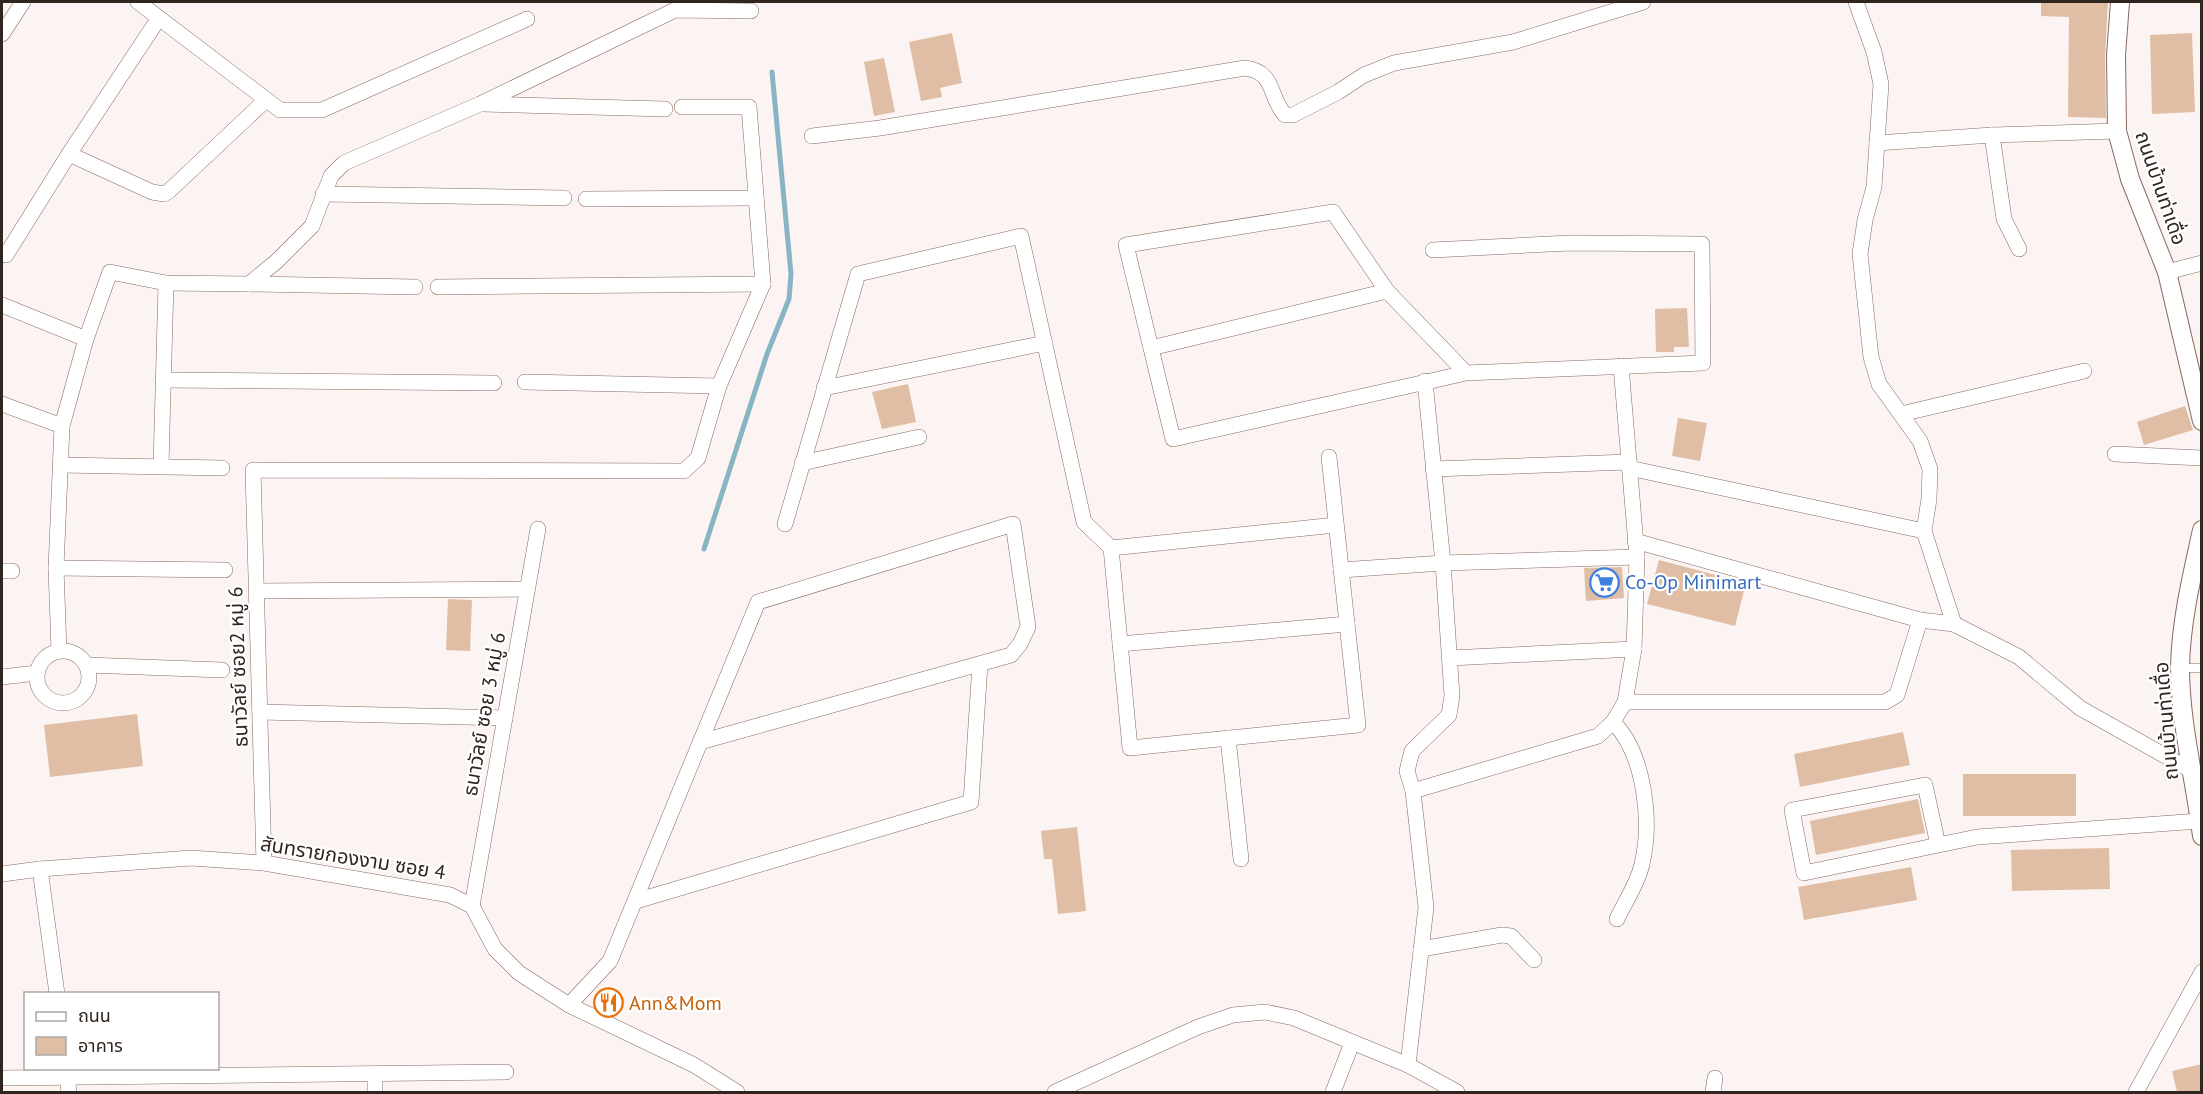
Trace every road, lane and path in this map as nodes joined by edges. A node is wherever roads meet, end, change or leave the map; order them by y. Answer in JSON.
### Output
{"nodes":[{"id":1,"x":23,"y":2,"type":"edge"},
{"id":2,"x":138,"y":2,"type":"edge"},
{"id":3,"x":1643,"y":2,"type":"edge"},
{"id":4,"x":1856,"y":2,"type":"edge"},
{"id":5,"x":2120,"y":2,"type":"edge"},
{"id":6,"x":751,"y":11,"type":"dead end"},
{"id":7,"x":159,"y":18,"type":"junction"},
{"id":8,"x":527,"y":19,"type":"dead end"},
{"id":9,"x":2,"y":34,"type":"edge"},
{"id":10,"x":266,"y":100,"type":"junction"},
{"id":11,"x":480,"y":104,"type":"junction"},
{"id":12,"x":682,"y":107,"type":"dead end"},
{"id":13,"x":665,"y":109,"type":"dead end"},
{"id":14,"x":2117,"y":131,"type":"junction"},
{"id":15,"x":1992,"y":135,"type":"junction"},
{"id":16,"x":812,"y":136,"type":"dead end"},
{"id":17,"x":1877,"y":143,"type":"junction"},
{"id":18,"x":69,"y":154,"type":"junction"},
{"id":19,"x":323,"y":195,"type":"junction"},
{"id":20,"x":564,"y":198,"type":"dead end"},
{"id":21,"x":756,"y":198,"type":"junction"},
{"id":22,"x":586,"y":199,"type":"dead end"},
{"id":23,"x":2019,"y":249,"type":"dead end"},
{"id":24,"x":1433,"y":250,"type":"dead end"},
{"id":25,"x":2,"y":253,"type":"edge"},
{"id":26,"x":2202,"y":263,"type":"edge"},
{"id":27,"x":2168,"y":272,"type":"junction"},
{"id":28,"x":166,"y":282,"type":"junction"},
{"id":29,"x":249,"y":284,"type":"junction"},
{"id":30,"x":763,"y":284,"type":"junction"},
{"id":31,"x":415,"y":287,"type":"dead end"},
{"id":32,"x":438,"y":287,"type":"dead end"},
{"id":33,"x":1387,"y":291,"type":"junction"},
{"id":34,"x":2,"y":305,"type":"edge"},
{"id":35,"x":86,"y":339,"type":"junction"},
{"id":36,"x":1045,"y":343,"type":"junction"},
{"id":37,"x":1151,"y":348,"type":"junction"},
{"id":38,"x":1621,"y":366,"type":"junction"},
{"id":39,"x":2084,"y":371,"type":"dead end"},
{"id":40,"x":1466,"y":373,"type":"junction"},
{"id":41,"x":163,"y":380,"type":"junction"},
{"id":42,"x":1425,"y":381,"type":"junction"},
{"id":43,"x":525,"y":382,"type":"dead end"},
{"id":44,"x":494,"y":383,"type":"dead end"},
{"id":45,"x":719,"y":386,"type":"junction"},
{"id":46,"x":824,"y":388,"type":"junction"},
{"id":47,"x":2,"y":404,"type":"edge"},
{"id":48,"x":1901,"y":414,"type":"junction"},
{"id":49,"x":2202,"y":422,"type":"edge"},
{"id":50,"x":62,"y":426,"type":"junction"},
{"id":51,"x":919,"y":437,"type":"dead end"},
{"id":52,"x":2115,"y":454,"type":"dead end"},
{"id":53,"x":1329,"y":457,"type":"dead end"},
{"id":54,"x":2202,"y":458,"type":"edge"},
{"id":55,"x":802,"y":464,"type":"junction"},
{"id":56,"x":62,"y":465,"type":"junction"},
{"id":57,"x":1629,"y":465,"type":"junction"},
{"id":58,"x":161,"y":466,"type":"junction"},
{"id":59,"x":222,"y":468,"type":"dead end"},
{"id":60,"x":1433,"y":469,"type":"junction"},
{"id":61,"x":785,"y":524,"type":"dead end"},
{"id":62,"x":1336,"y":525,"type":"junction"},
{"id":63,"x":538,"y":530,"type":"dead end"},
{"id":64,"x":2202,"y":530,"type":"edge"},
{"id":65,"x":1924,"y":531,"type":"junction"},
{"id":66,"x":1635,"y":541,"type":"junction"},
{"id":67,"x":1111,"y":548,"type":"junction"},
{"id":68,"x":1636,"y":557,"type":"junction"},
{"id":69,"x":1443,"y":563,"type":"junction"},
{"id":70,"x":56,"y":568,"type":"junction"},
{"id":71,"x":225,"y":570,"type":"dead end"},
{"id":72,"x":1341,"y":570,"type":"junction"},
{"id":73,"x":527,"y":589,"type":"junction"},
{"id":74,"x":257,"y":591,"type":"junction"},
{"id":75,"x":1920,"y":620,"type":"junction"},
{"id":76,"x":1347,"y":624,"type":"junction"},
{"id":77,"x":1954,"y":624,"type":"junction"},
{"id":78,"x":1120,"y":644,"type":"junction"},
{"id":79,"x":1634,"y":650,"type":"junction"},
{"id":80,"x":59,"y":651,"type":"junction"},
{"id":81,"x":1450,"y":658,"type":"junction"},
{"id":82,"x":980,"y":664,"type":"junction"},
{"id":83,"x":87,"y":665,"type":"junction"},
{"id":84,"x":2180,"y":668,"type":"junction"},
{"id":85,"x":2202,"y":668,"type":"edge"},
{"id":86,"x":222,"y":670,"type":"dead end"},
{"id":87,"x":37,"y":673,"type":"junction"},
{"id":88,"x":2,"y":677,"type":"edge"},
{"id":89,"x":1624,"y":702,"type":"junction"},
{"id":90,"x":260,"y":712,"type":"junction"},
{"id":91,"x":505,"y":718,"type":"junction"},
{"id":92,"x":1614,"y":723,"type":"junction"},
{"id":93,"x":1228,"y":738,"type":"junction"},
{"id":94,"x":700,"y":742,"type":"junction"},
{"id":95,"x":2192,"y":771,"type":"junction"},
{"id":96,"x":1413,"y":791,"type":"junction"},
{"id":97,"x":2201,"y":826,"type":"edge"},
{"id":98,"x":1938,"y":845,"type":"junction"},
{"id":99,"x":1241,"y":859,"type":"dead end"},
{"id":100,"x":264,"y":863,"type":"junction"},
{"id":101,"x":40,"y":869,"type":"junction"},
{"id":102,"x":2,"y":874,"type":"edge"},
{"id":103,"x":636,"y":901,"type":"junction"},
{"id":104,"x":472,"y":906,"type":"junction"},
{"id":105,"x":1617,"y":919,"type":"dead end"},
{"id":106,"x":1421,"y":949,"type":"junction"},
{"id":107,"x":1534,"y":960,"type":"dead end"},
{"id":108,"x":2202,"y":972,"type":"edge"},
{"id":109,"x":57,"y":992,"type":"edge"},
{"id":110,"x":569,"y":1005,"type":"junction"},
{"id":111,"x":1352,"y":1043,"type":"junction"},
{"id":112,"x":1408,"y":1065,"type":"junction"},
{"id":113,"x":506,"y":1072,"type":"dead end"},
{"id":114,"x":375,"y":1074,"type":"junction"},
{"id":115,"x":2,"y":1078,"type":"edge"},
{"id":116,"x":68,"y":1079,"type":"edge"},
{"id":117,"x":375,"y":1092,"type":"edge"},
{"id":118,"x":737,"y":1092,"type":"edge"},
{"id":119,"x":1055,"y":1092,"type":"edge"},
{"id":120,"x":1333,"y":1092,"type":"edge"},
{"id":121,"x":1457,"y":1092,"type":"edge"},
{"id":122,"x":2136,"y":1092,"type":"edge"}],
"edges":[{"from":1,"to":9,"type":"street"},
{"from":2,"to":7,"type":"street"},
{"from":3,"to":16,"type":"street"},
{"from":4,"to":17,"type":"street"},
{"from":5,"to":14,"type":"street","name":"ถนนบ้านท่าเดื่อ"},
{"from":6,"to":11,"type":"street"},
{"from":7,"to":10,"type":"street"},
{"from":7,"to":18,"type":"street"},
{"from":8,"to":10,"type":"street"},
{"from":10,"to":18,"type":"street"},
{"from":11,"to":13,"type":"street"},
{"from":11,"to":19,"type":"street"},
{"from":12,"to":21,"type":"street"},
{"from":14,"to":15,"type":"street"},
{"from":14,"to":27,"type":"street","name":"ถนนบ้านท่าเดื่อ"},
{"from":15,"to":17,"type":"street"},
{"from":15,"to":23,"type":"street"},
{"from":17,"to":48,"type":"street"},
{"from":18,"to":25,"type":"street"},
{"from":19,"to":20,"type":"street"},
{"from":19,"to":29,"type":"street"},
{"from":21,"to":22,"type":"street"},
{"from":21,"to":30,"type":"street"},
{"from":24,"to":38,"type":"street"},
{"from":26,"to":27,"type":"street"},
{"from":27,"to":49,"type":"street","name":"ถนนบ้านท่าเดื่อ"},
{"from":28,"to":29,"type":"street"},
{"from":28,"to":35,"type":"street"},
{"from":28,"to":41,"type":"street"},
{"from":29,"to":31,"type":"street"},
{"from":30,"to":32,"type":"street"},
{"from":30,"to":45,"type":"street"},
{"from":33,"to":37,"type":"street"},
{"from":33,"to":37,"type":"street"},
{"from":33,"to":40,"type":"street"},
{"from":34,"to":35,"type":"street"},
{"from":35,"to":50,"type":"street"},
{"from":36,"to":46,"type":"street"},
{"from":36,"to":46,"type":"street"},
{"from":36,"to":67,"type":"street"},
{"from":37,"to":42,"type":"street"},
{"from":38,"to":40,"type":"street"},
{"from":38,"to":57,"type":"street"},
{"from":39,"to":48,"type":"street"},
{"from":40,"to":42,"type":"street"},
{"from":41,"to":44,"type":"street"},
{"from":41,"to":58,"type":"street"},
{"from":42,"to":60,"type":"street"},
{"from":43,"to":45,"type":"street"},
{"from":45,"to":74,"type":"street","name":"ธนาวัลย์ ซอย2 หมู่ 6"},
{"from":46,"to":55,"type":"street"},
{"from":47,"to":50,"type":"street"},
{"from":48,"to":65,"type":"street"},
{"from":50,"to":56,"type":"street"},
{"from":51,"to":55,"type":"street"},
{"from":52,"to":54,"type":"street"},
{"from":53,"to":62,"type":"street"},
{"from":55,"to":61,"type":"street"},
{"from":56,"to":58,"type":"street"},
{"from":56,"to":70,"type":"street"},
{"from":57,"to":60,"type":"street"},
{"from":57,"to":65,"type":"street"},
{"from":57,"to":66,"type":"street"},
{"from":58,"to":59,"type":"street"},
{"from":60,"to":69,"type":"street"},
{"from":62,"to":67,"type":"street"},
{"from":62,"to":72,"type":"street"},
{"from":63,"to":73,"type":"street","name":"ธนาวัลย์ ซอย 3 หมู่ 6"},
{"from":64,"to":84,"type":"street","name":"ถนนบ้านท่าเดื่อ"},
{"from":65,"to":77,"type":"street"},
{"from":66,"to":68,"type":"street"},
{"from":66,"to":75,"type":"street"},
{"from":67,"to":78,"type":"street"},
{"from":68,"to":69,"type":"street"},
{"from":68,"to":79,"type":"street"},
{"from":69,"to":72,"type":"street"},
{"from":69,"to":81,"type":"street"},
{"from":70,"to":71,"type":"street"},
{"from":70,"to":80,"type":"street"},
{"from":72,"to":76,"type":"street"},
{"from":73,"to":74,"type":"street"},
{"from":73,"to":91,"type":"street","name":"ธนาวัลย์ ซอย 3 หมู่ 6"},
{"from":74,"to":90,"type":"street","name":"ธนาวัลย์ ซอย2 หมู่ 6"},
{"from":75,"to":77,"type":"street"},
{"from":75,"to":89,"type":"street"},
{"from":76,"to":78,"type":"street"},
{"from":76,"to":93,"type":"street"},
{"from":77,"to":95,"type":"street"},
{"from":78,"to":93,"type":"street"},
{"from":79,"to":81,"type":"street"},
{"from":79,"to":89,"type":"street"},
{"from":80,"to":83,"type":"street"},
{"from":80,"to":87,"type":"street"},
{"from":81,"to":96,"type":"street"},
{"from":82,"to":94,"type":"street"},
{"from":82,"to":94,"type":"street"},
{"from":82,"to":103,"type":"street"},
{"from":83,"to":86,"type":"street"},
{"from":83,"to":87,"type":"street"},
{"from":84,"to":85,"type":"lane"},
{"from":84,"to":95,"type":"street","name":"ถนนบ้านท่าเดื่อ"},
{"from":87,"to":88,"type":"street"},
{"from":89,"to":92,"type":"street"},
{"from":90,"to":91,"type":"street"},
{"from":90,"to":100,"type":"street","name":"ธนาวัลย์ ซอย2 หมู่ 6"},
{"from":91,"to":104,"type":"street","name":"ธนาวัลย์ ซอย 3 หมู่ 6"},
{"from":92,"to":96,"type":"street"},
{"from":92,"to":105,"type":"street"},
{"from":93,"to":99,"type":"street"},
{"from":94,"to":103,"type":"street"},
{"from":95,"to":97,"type":"street","name":"ถนนบ้านท่าเดื่อ"},
{"from":96,"to":106,"type":"street"},
{"from":97,"to":98,"type":"street"},
{"from":98,"to":98,"type":"street"},
{"from":100,"to":101,"type":"street","name":"สันทรายกองงาม ซอย 4"},
{"from":100,"to":104,"type":"street","name":"สันทรายกองงาม ซอย 4"},
{"from":101,"to":102,"type":"street","name":"สันทรายกองงาม ซอย 4"},
{"from":101,"to":109,"type":"street"},
{"from":103,"to":110,"type":"street"},
{"from":104,"to":110,"type":"street"},
{"from":106,"to":107,"type":"street"},
{"from":106,"to":112,"type":"street"},
{"from":108,"to":122,"type":"street"},
{"from":110,"to":118,"type":"street"},
{"from":111,"to":112,"type":"street"},
{"from":111,"to":119,"type":"street"},
{"from":111,"to":120,"type":"street"},
{"from":112,"to":121,"type":"street"},
{"from":113,"to":114,"type":"street"},
{"from":114,"to":116,"type":"street"},
{"from":114,"to":117,"type":"street"},
{"from":115,"to":116,"type":"street"}]}
